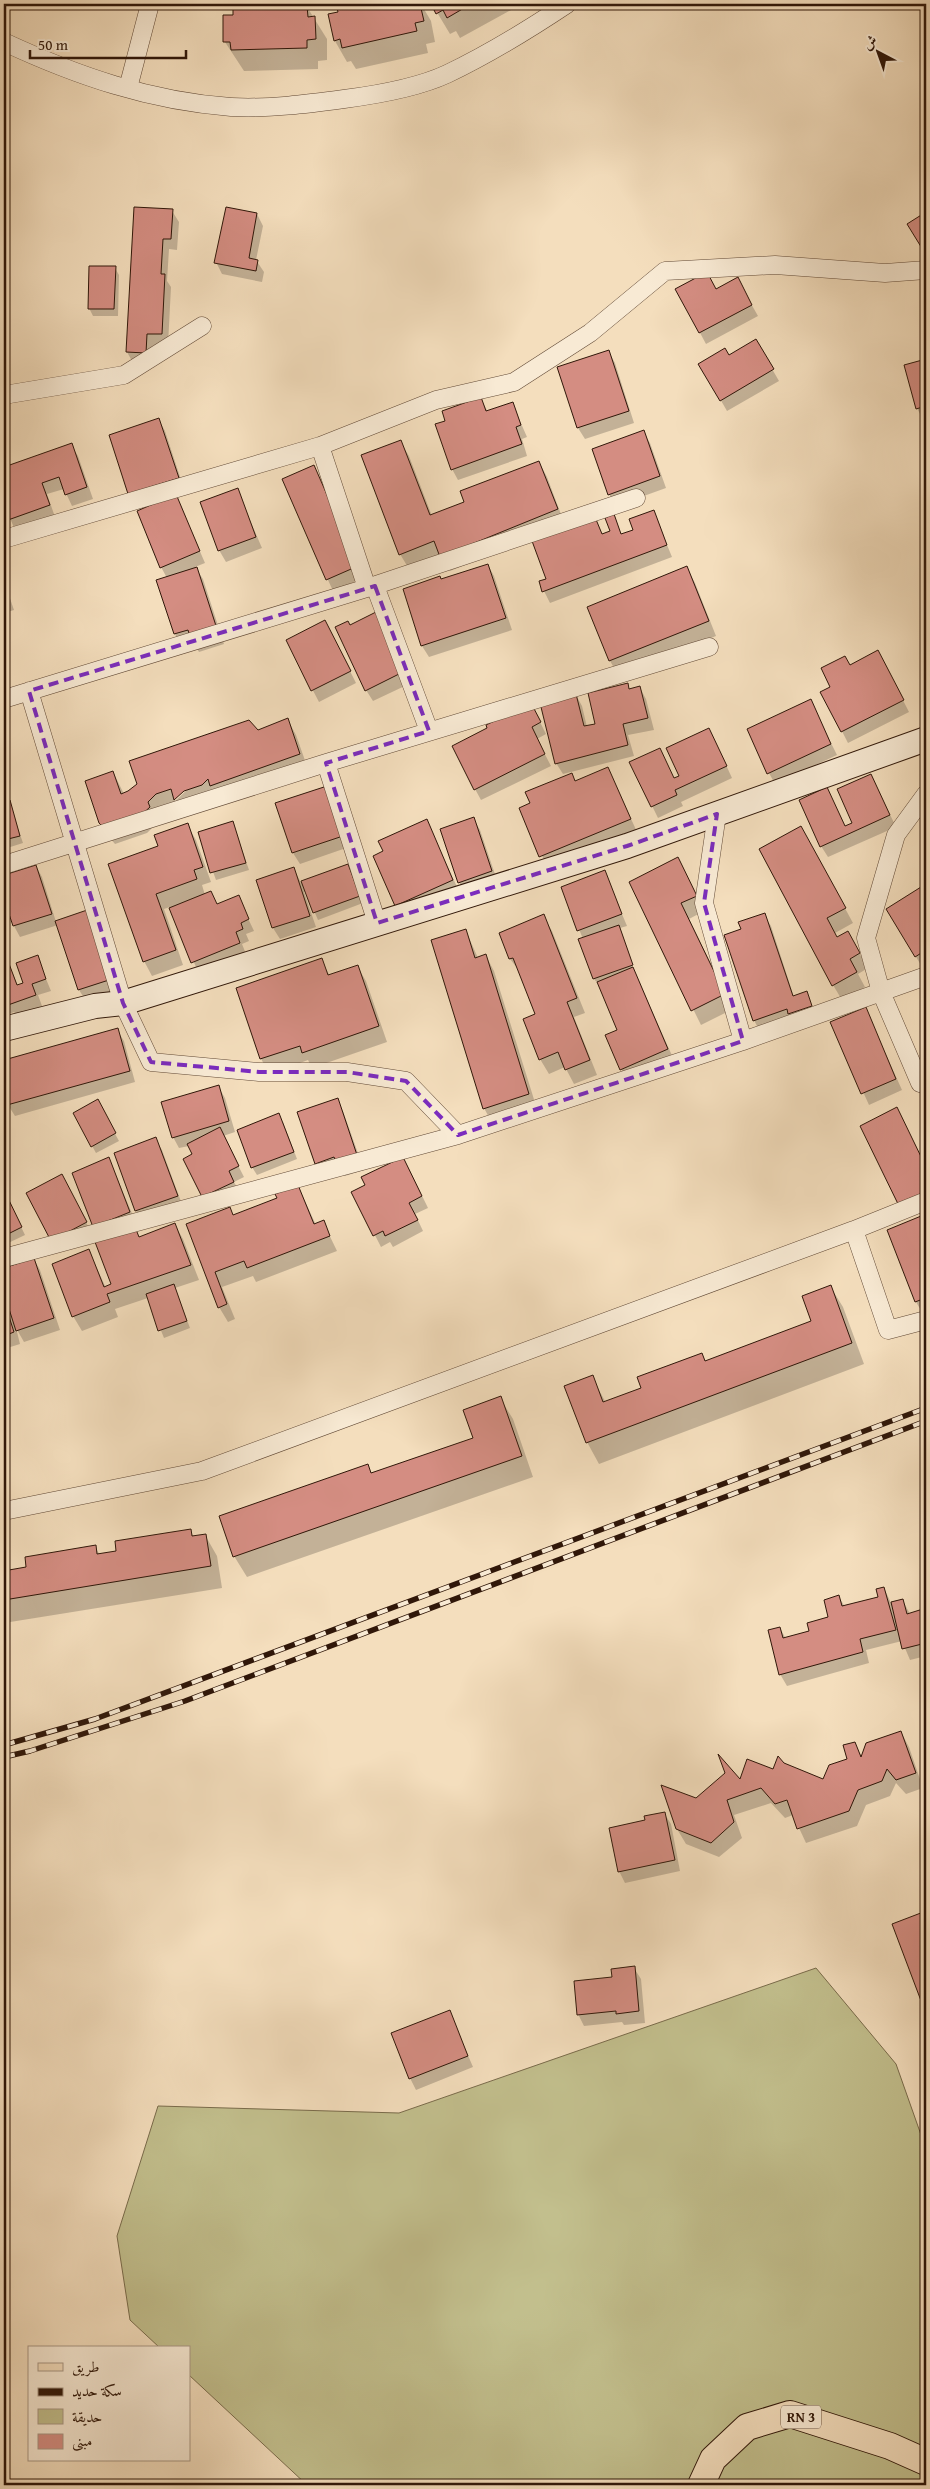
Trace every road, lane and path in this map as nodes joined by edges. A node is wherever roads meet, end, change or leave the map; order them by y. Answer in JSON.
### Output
{"nodes":[{"id":1,"x":150,"y":4,"type":"edge"},
{"id":2,"x":567,"y":4,"type":"edge"},
{"id":3,"x":4,"y":42,"type":"edge"},
{"id":4,"x":128,"y":88,"type":"junction"},
{"id":5,"x":926,"y":270,"type":"edge"},
{"id":6,"x":202,"y":326,"type":"dead end"},
{"id":7,"x":4,"y":395,"type":"edge"},
{"id":8,"x":320,"y":446,"type":"junction"},
{"id":9,"x":636,"y":498,"type":"dead end"},
{"id":10,"x":4,"y":539,"type":"edge"},
{"id":11,"x":371,"y":587,"type":"junction"},
{"id":12,"x":709,"y":647,"type":"dead end"},
{"id":13,"x":29,"y":691,"type":"junction"},
{"id":14,"x":4,"y":699,"type":"edge"},
{"id":15,"x":429,"y":731,"type":"junction"},
{"id":16,"x":926,"y":738,"type":"edge"},
{"id":17,"x":326,"y":763,"type":"junction"},
{"id":18,"x":926,"y":794,"type":"edge"},
{"id":19,"x":717,"y":814,"type":"junction"},
{"id":20,"x":75,"y":843,"type":"junction"},
{"id":21,"x":4,"y":865,"type":"edge"},
{"id":22,"x":378,"y":923,"type":"junction"},
{"id":23,"x":926,"y":976,"type":"edge"},
{"id":24,"x":881,"y":992,"type":"junction"},
{"id":25,"x":123,"y":1003,"type":"junction"},
{"id":26,"x":4,"y":1029,"type":"edge"},
{"id":27,"x":743,"y":1041,"type":"junction"},
{"id":28,"x":926,"y":1085,"type":"edge"},
{"id":29,"x":458,"y":1135,"type":"junction"},
{"id":30,"x":926,"y":1201,"type":"edge"},
{"id":31,"x":854,"y":1230,"type":"junction"},
{"id":32,"x":4,"y":1258,"type":"edge"},
{"id":33,"x":926,"y":1320,"type":"edge"},
{"id":34,"x":4,"y":1511,"type":"edge"},
{"id":35,"x":926,"y":2462,"type":"edge"},
{"id":36,"x":701,"y":2485,"type":"edge"}],
"edges":[{"from":1,"to":4,"type":"street"},
{"from":2,"to":4,"type":"street"},
{"from":3,"to":4,"type":"street"},
{"from":5,"to":8,"type":"street"},
{"from":6,"to":7,"type":"street"},
{"from":8,"to":10,"type":"street"},
{"from":8,"to":11,"type":"street"},
{"from":9,"to":11,"type":"street"},
{"from":11,"to":13,"type":"street"},
{"from":11,"to":15,"type":"street"},
{"from":12,"to":15,"type":"street"},
{"from":13,"to":14,"type":"street"},
{"from":13,"to":20,"type":"street"},
{"from":15,"to":17,"type":"street"},
{"from":16,"to":19,"type":"street"},
{"from":17,"to":20,"type":"street"},
{"from":17,"to":22,"type":"street"},
{"from":18,"to":24,"type":"street"},
{"from":19,"to":22,"type":"street"},
{"from":19,"to":27,"type":"street"},
{"from":20,"to":21,"type":"street"},
{"from":20,"to":25,"type":"street"},
{"from":22,"to":25,"type":"street"},
{"from":23,"to":24,"type":"street"},
{"from":24,"to":27,"type":"street"},
{"from":24,"to":28,"type":"street"},
{"from":25,"to":26,"type":"street"},
{"from":25,"to":29,"type":"street"},
{"from":27,"to":29,"type":"street"},
{"from":29,"to":32,"type":"street"},
{"from":30,"to":31,"type":"street"},
{"from":31,"to":33,"type":"street"},
{"from":31,"to":34,"type":"street"},
{"from":35,"to":36,"type":"main road","number":"RN 3"}]}
